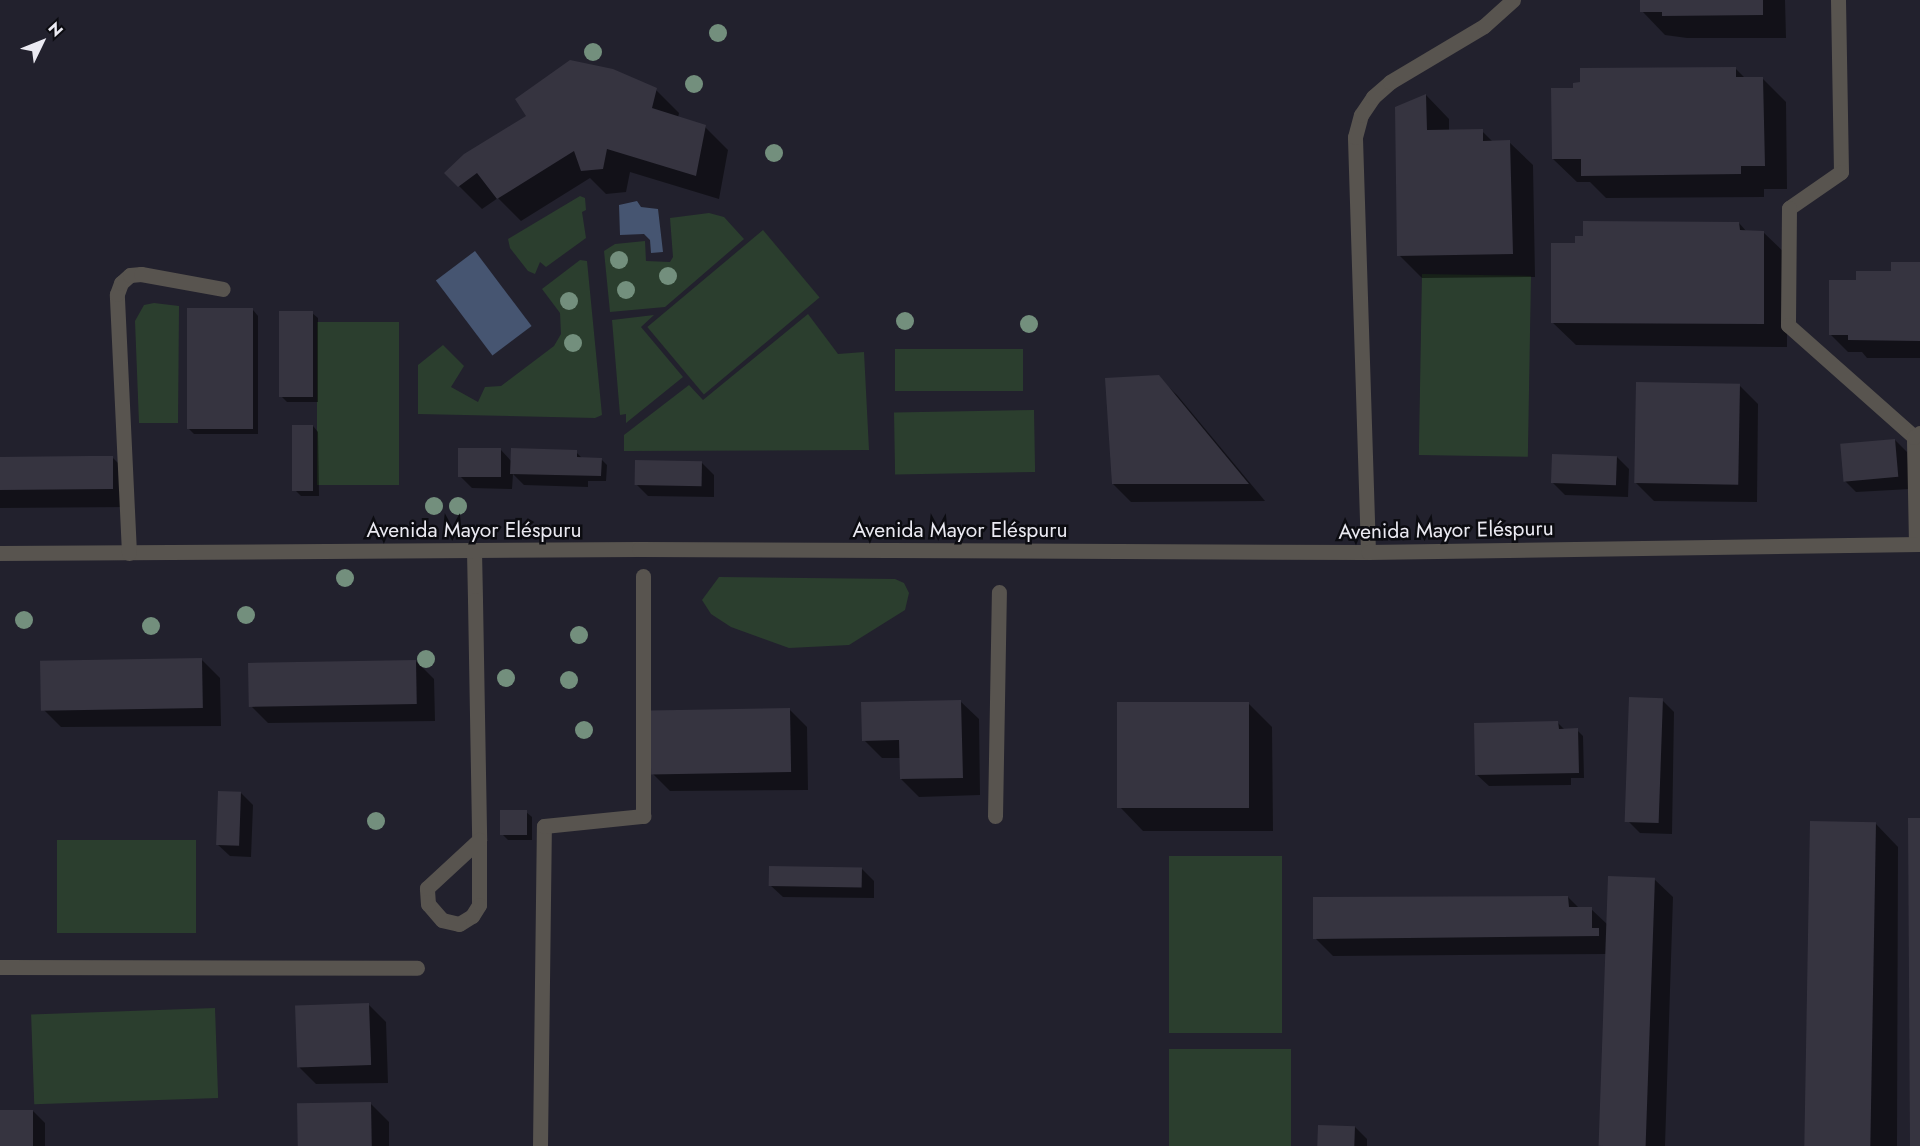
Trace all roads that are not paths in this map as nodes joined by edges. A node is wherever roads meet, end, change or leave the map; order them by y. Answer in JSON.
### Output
{"nodes":[{"id":1,"x":1513,"y":0,"type":"edge"},
{"id":2,"x":1838,"y":0,"type":"edge"},
{"id":3,"x":223,"y":289,"type":"dead end"},
{"id":4,"x":1917,"y":435,"type":"edge"},
{"id":5,"x":1918,"y":544,"type":"edge"},
{"id":6,"x":474,"y":551,"type":"junction"},
{"id":7,"x":1368,"y":552,"type":"junction"},
{"id":8,"x":0,"y":553,"type":"edge"},
{"id":9,"x":129,"y":553,"type":"junction"},
{"id":10,"x":643,"y":576,"type":"dead end"},
{"id":11,"x":999,"y":592,"type":"dead end"},
{"id":12,"x":995,"y":816,"type":"dead end"},
{"id":13,"x":478,"y":840,"type":"junction"},
{"id":14,"x":0,"y":967,"type":"edge"},
{"id":15,"x":417,"y":969,"type":"dead end"},
{"id":16,"x":540,"y":1146,"type":"edge"}],
"edges":[{"from":1,"to":7,"type":"lane"},
{"from":2,"to":4,"type":"lane"},
{"from":3,"to":9,"type":"lane"},
{"from":4,"to":5,"type":"lane"},
{"from":5,"to":7,"type":"lane","name":"Avenida Mayor Eléspuru"},
{"from":6,"to":7,"type":"lane","name":"Avenida Mayor Eléspuru"},
{"from":6,"to":9,"type":"lane","name":"Avenida Mayor Eléspuru"},
{"from":6,"to":13,"type":"lane"},
{"from":8,"to":9,"type":"lane","name":"Avenida Mayor Eléspuru"},
{"from":10,"to":16,"type":"lane"},
{"from":11,"to":12,"type":"lane"},
{"from":13,"to":13,"type":"lane"},
{"from":14,"to":15,"type":"lane"}]}
